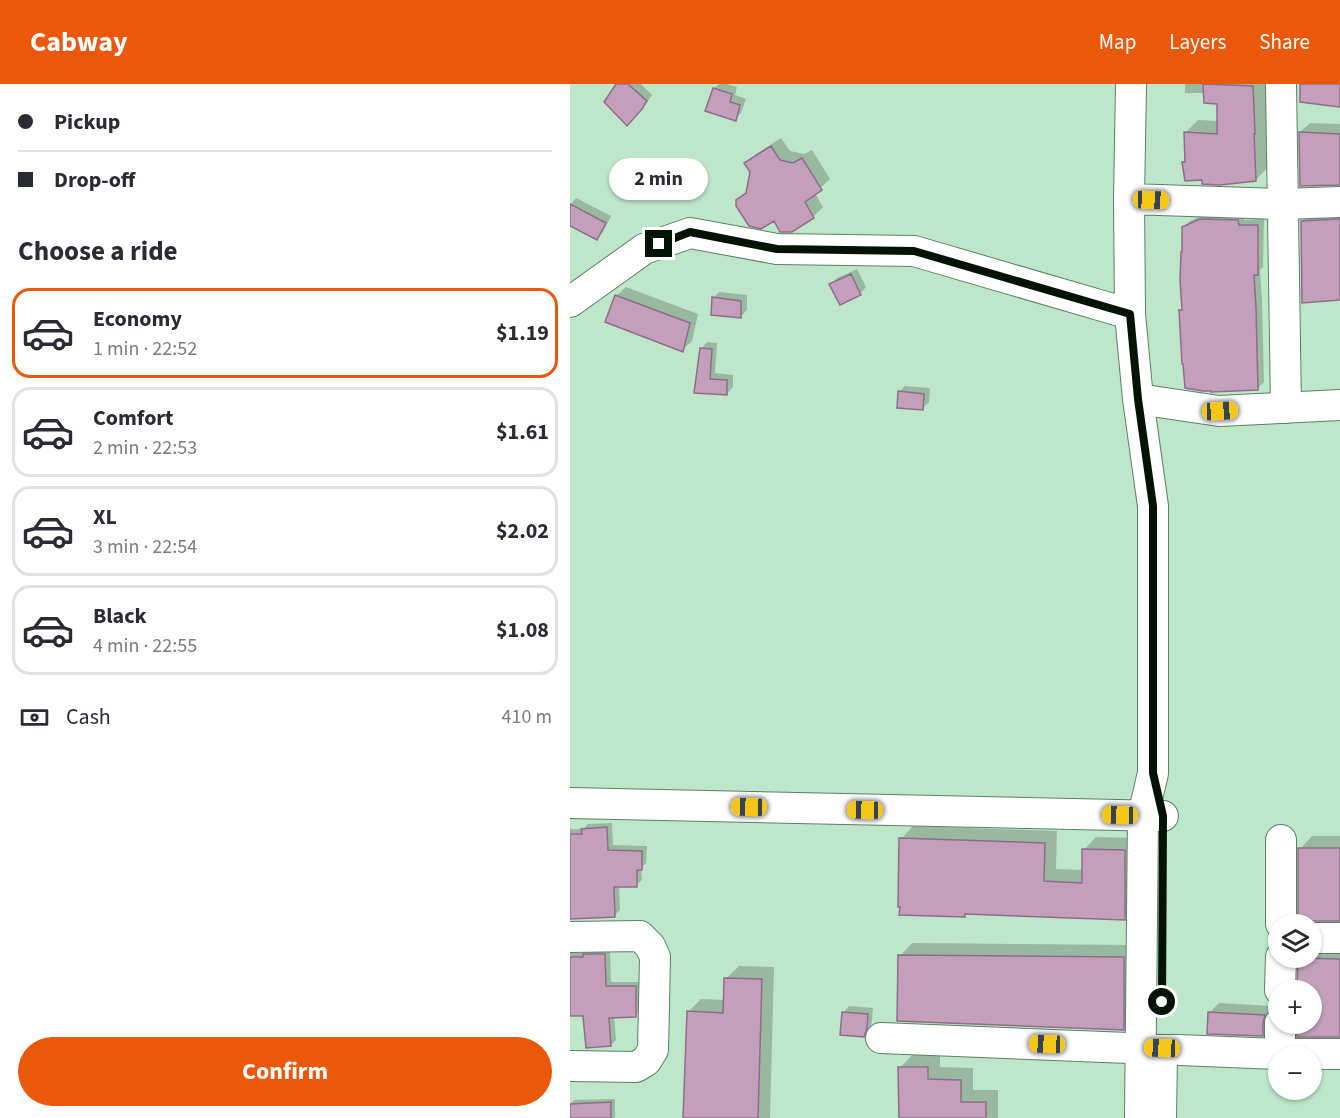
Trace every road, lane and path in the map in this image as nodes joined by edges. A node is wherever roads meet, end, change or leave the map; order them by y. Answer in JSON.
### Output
{"nodes":[{"id":1,"x":1131,"y":84,"type":"edge"},
{"id":2,"x":1281,"y":84,"type":"edge"},
{"id":3,"x":1129,"y":199,"type":"junction"},
{"id":4,"x":1340,"y":202,"type":"edge"},
{"id":5,"x":1283,"y":204,"type":"junction"},
{"id":6,"x":570,"y":302,"type":"edge"},
{"id":7,"x":1130,"y":314,"type":"junction"},
{"id":8,"x":1138,"y":399,"type":"junction"},
{"id":9,"x":1340,"y":405,"type":"edge"},
{"id":10,"x":1286,"y":408,"type":"junction"},
{"id":11,"x":570,"y":803,"type":"edge"},
{"id":12,"x":1153,"y":816,"type":"junction"},
{"id":13,"x":1281,"y":840,"type":"dead end"},
{"id":14,"x":1281,"y":914,"type":"edge"},
{"id":15,"x":570,"y":937,"type":"edge"},
{"id":16,"x":1322,"y":938,"type":"edge"},
{"id":17,"x":1340,"y":939,"type":"edge"},
{"id":18,"x":881,"y":1038,"type":"dead end"},
{"id":19,"x":1151,"y":1048,"type":"junction"},
{"id":20,"x":1268,"y":1053,"type":"edge"},
{"id":21,"x":1322,"y":1054,"type":"edge"},
{"id":22,"x":1340,"y":1054,"type":"edge"},
{"id":23,"x":570,"y":1066,"type":"edge"},
{"id":24,"x":1140,"y":1118,"type":"edge"},
{"id":25,"x":1161,"y":1118,"type":"edge"}],
"edges":[{"from":1,"to":3,"type":"street"},
{"from":2,"to":5,"type":"street"},
{"from":3,"to":5,"type":"street"},
{"from":3,"to":7,"type":"street"},
{"from":4,"to":5,"type":"street"},
{"from":5,"to":10,"type":"street"},
{"from":6,"to":7,"type":"street"},
{"from":7,"to":8,"type":"street"},
{"from":8,"to":10,"type":"street"},
{"from":8,"to":12,"type":"street"},
{"from":9,"to":10,"type":"street"},
{"from":11,"to":12,"type":"street"},
{"from":12,"to":19,"type":"street"},
{"from":13,"to":14,"type":"street"},
{"from":15,"to":23,"type":"street"},
{"from":16,"to":17,"type":"street"},
{"from":18,"to":19,"type":"street"},
{"from":19,"to":20,"type":"street"},
{"from":19,"to":24,"type":"street"},
{"from":19,"to":25,"type":"street"},
{"from":21,"to":22,"type":"street"}]}
